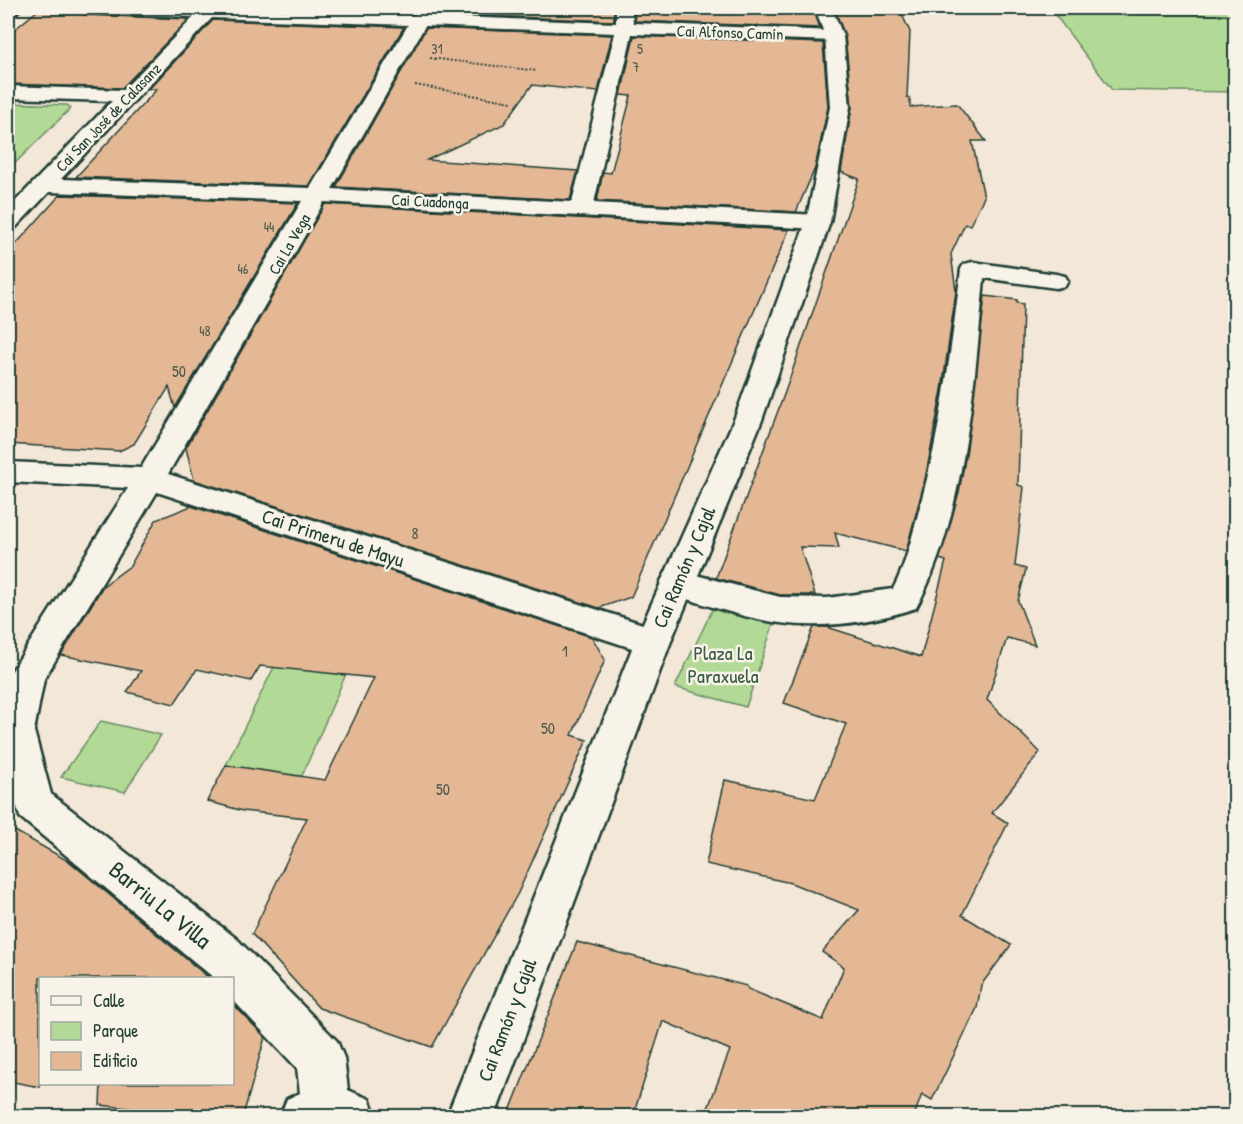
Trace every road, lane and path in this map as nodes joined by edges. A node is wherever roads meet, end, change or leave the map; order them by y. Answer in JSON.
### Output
{"nodes":[{"id":1,"x":12,"y":8,"type":"edge"},
{"id":2,"x":86,"y":8,"type":"edge"},
{"id":3,"x":624,"y":8,"type":"edge"},
{"id":4,"x":210,"y":10,"type":"edge"},
{"id":5,"x":8,"y":11,"type":"edge"},
{"id":6,"x":423,"y":14,"type":"edge"},
{"id":7,"x":829,"y":22,"type":"edge"},
{"id":8,"x":625,"y":28,"type":"junction"},
{"id":9,"x":399,"y":55,"type":"junction"},
{"id":10,"x":537,"y":71,"type":"dead end"},
{"id":11,"x":384,"y":81,"type":"junction"},
{"id":12,"x":8,"y":92,"type":"edge"},
{"id":13,"x":128,"y":96,"type":"junction"},
{"id":14,"x":512,"y":102,"type":"dead end"},
{"id":15,"x":43,"y":185,"type":"junction"},
{"id":16,"x":317,"y":195,"type":"junction"},
{"id":17,"x":581,"y":210,"type":"junction"},
{"id":18,"x":8,"y":222,"type":"edge"},
{"id":19,"x":818,"y":222,"type":"junction"},
{"id":20,"x":1056,"y":281,"type":"dead end"},
{"id":21,"x":8,"y":472,"type":"edge"},
{"id":22,"x":150,"y":479,"type":"junction"},
{"id":23,"x":677,"y":583,"type":"junction"},
{"id":24,"x":653,"y":641,"type":"junction"},
{"id":25,"x":10,"y":735,"type":"edge"},
{"id":26,"x":327,"y":1114,"type":"edge"},
{"id":27,"x":471,"y":1116,"type":"edge"}],
"edges":[{"from":1,"to":5,"type":"street"},
{"from":2,"to":4,"type":"street","name":"Cai Alfonso Camín"},
{"from":3,"to":8,"type":"street"},
{"from":4,"to":6,"type":"street","name":"Cai Alfonso Camín"},
{"from":4,"to":13,"type":"street","name":"Cai San José de Calasanz"},
{"from":6,"to":8,"type":"street","name":"Cai Alfonso Camín"},
{"from":6,"to":9,"type":"street","name":"Cai La Vega"},
{"from":7,"to":8,"type":"street","name":"Cai Alfonso Camín"},
{"from":7,"to":19,"type":"street","name":"Cai Ramón y Cajal"},
{"from":8,"to":17,"type":"street"},
{"from":9,"to":10,"type":"path"},
{"from":9,"to":11,"type":"street","name":"Cai La Vega"},
{"from":11,"to":14,"type":"path"},
{"from":11,"to":16,"type":"street","name":"Cai La Vega"},
{"from":12,"to":13,"type":"street"},
{"from":13,"to":15,"type":"street","name":"Cai San José de Calasanz"},
{"from":15,"to":16,"type":"street","name":"Cai Cuadonga"},
{"from":15,"to":18,"type":"street","name":"Cai San José de Calasanz"},
{"from":16,"to":17,"type":"street","name":"Cai Cuadonga"},
{"from":16,"to":22,"type":"street","name":"Cai La Vega"},
{"from":17,"to":19,"type":"street","name":"Cai Cuadonga"},
{"from":19,"to":23,"type":"street","name":"Cai Ramón y Cajal"},
{"from":20,"to":23,"type":"street"},
{"from":21,"to":22,"type":"street","name":"Cai Primeru de Mayu"},
{"from":22,"to":24,"type":"street","name":"Cai Primeru de Mayu"},
{"from":22,"to":25,"type":"street","name":"Barriu La Villa"},
{"from":23,"to":24,"type":"street","name":"Cai Ramón y Cajal"},
{"from":24,"to":27,"type":"street","name":"Cai Ramón y Cajal"},
{"from":25,"to":26,"type":"street","name":"Barriu La Villa"}]}
